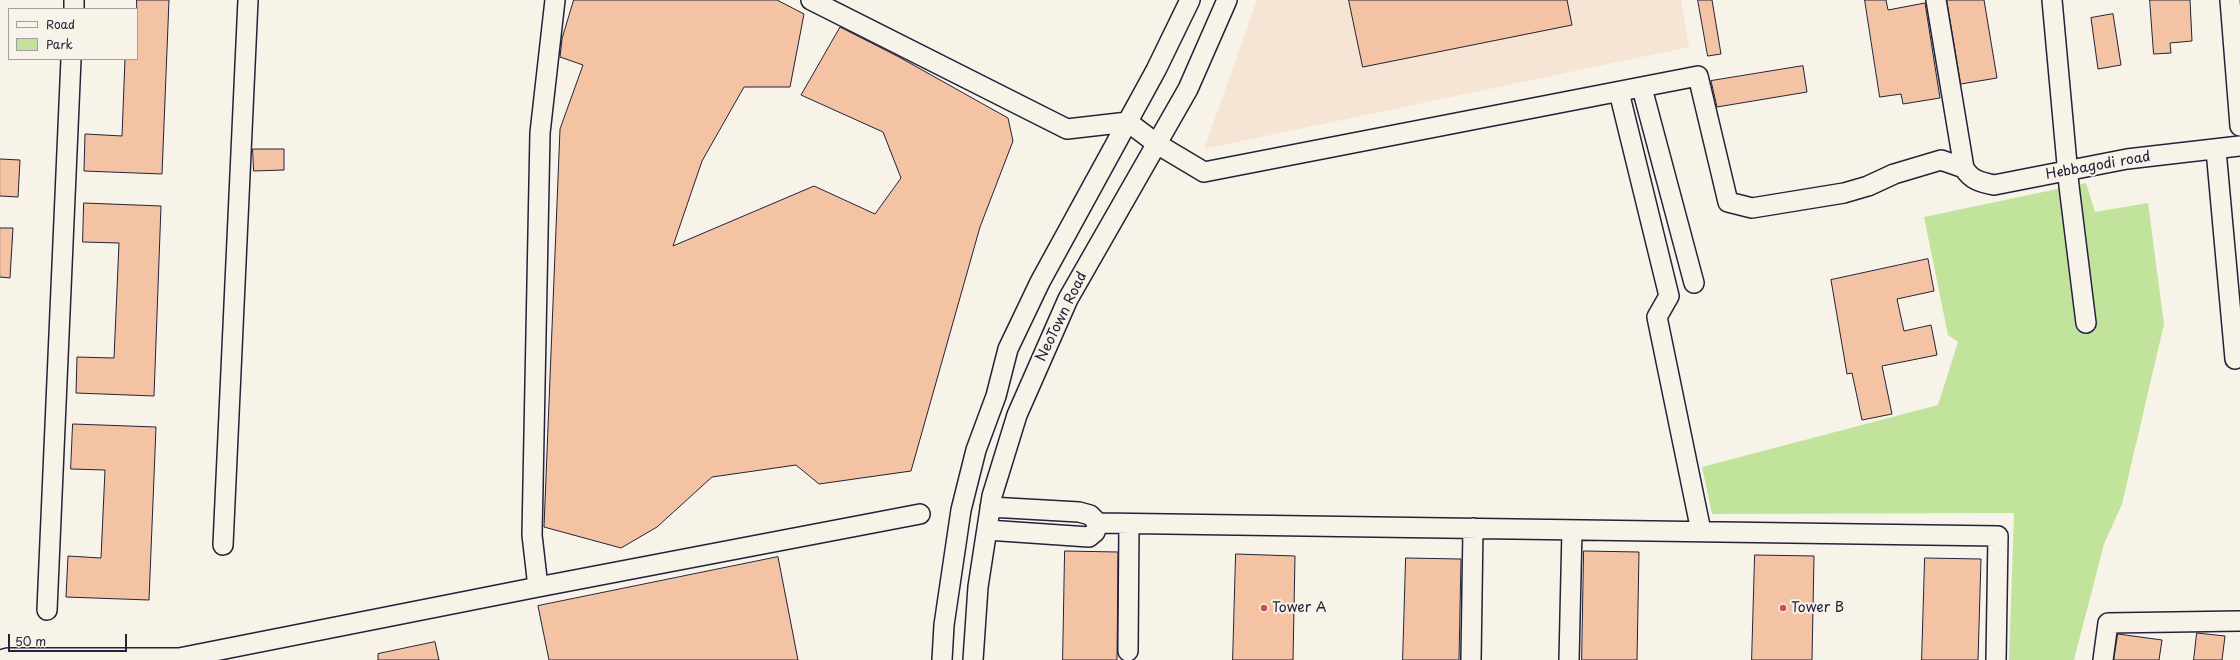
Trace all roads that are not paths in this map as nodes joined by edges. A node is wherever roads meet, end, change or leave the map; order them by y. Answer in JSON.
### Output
{"nodes":[{"id":1,"x":248,"y":0,"type":"edge"},
{"id":2,"x":555,"y":0,"type":"edge"},
{"id":3,"x":811,"y":0,"type":"edge"},
{"id":4,"x":1190,"y":0,"type":"edge"},
{"id":5,"x":1227,"y":0,"type":"edge"},
{"id":6,"x":1936,"y":0,"type":"edge"},
{"id":7,"x":2052,"y":0,"type":"edge"},
{"id":8,"x":2230,"y":0,"type":"edge"},
{"id":9,"x":71,"y":60,"type":"edge"},
{"id":10,"x":1642,"y":88,"type":"junction"},
{"id":11,"x":1619,"y":92,"type":"junction"},
{"id":12,"x":1128,"y":122,"type":"junction"},
{"id":13,"x":2240,"y":126,"type":"edge"},
{"id":14,"x":1157,"y":144,"type":"junction"},
{"id":15,"x":2240,"y":146,"type":"edge"},
{"id":16,"x":2216,"y":150,"type":"junction"},
{"id":17,"x":1964,"y":168,"type":"junction"},
{"id":18,"x":2069,"y":171,"type":"junction"},
{"id":19,"x":1694,"y":283,"type":"dead end"},
{"id":20,"x":2086,"y":323,"type":"dead end"},
{"id":21,"x":2235,"y":359,"type":"dead end"},
{"id":22,"x":990,"y":507,"type":"junction"},
{"id":23,"x":920,"y":514,"type":"dead end"},
{"id":24,"x":1098,"y":523,"type":"junction"},
{"id":25,"x":1129,"y":524,"type":"junction"},
{"id":26,"x":1473,"y":528,"type":"junction"},
{"id":27,"x":987,"y":530,"type":"junction"},
{"id":28,"x":1572,"y":530,"type":"junction"},
{"id":29,"x":1701,"y":532,"type":"junction"},
{"id":30,"x":223,"y":546,"type":"dead end"},
{"id":31,"x":538,"y":586,"type":"junction"},
{"id":32,"x":47,"y":610,"type":"dead end"},
{"id":33,"x":2240,"y":621,"type":"edge"},
{"id":34,"x":1128,"y":651,"type":"dead end"},
{"id":35,"x":0,"y":660,"type":"edge"},
{"id":36,"x":942,"y":660,"type":"edge"},
{"id":37,"x":974,"y":660,"type":"edge"},
{"id":38,"x":1471,"y":660,"type":"edge"},
{"id":39,"x":1569,"y":660,"type":"edge"},
{"id":40,"x":1996,"y":660,"type":"edge"},
{"id":41,"x":2103,"y":660,"type":"edge"}],
"edges":[{"from":1,"to":30,"type":"street"},
{"from":2,"to":31,"type":"street"},
{"from":3,"to":12,"type":"street"},
{"from":4,"to":12,"type":"street"},
{"from":5,"to":14,"type":"street","name":"NeoTown Road"},
{"from":6,"to":17,"type":"street"},
{"from":7,"to":18,"type":"street"},
{"from":8,"to":13,"type":"street"},
{"from":9,"to":32,"type":"street"},
{"from":10,"to":11,"type":"street"},
{"from":10,"to":17,"type":"street"},
{"from":10,"to":19,"type":"street"},
{"from":11,"to":14,"type":"street"},
{"from":11,"to":29,"type":"street"},
{"from":12,"to":14,"type":"street"},
{"from":12,"to":36,"type":"street"},
{"from":14,"to":22,"type":"street","name":"NeoTown Road"},
{"from":15,"to":16,"type":"street","name":"Hebbagodi road"},
{"from":16,"to":18,"type":"street","name":"Hebbagodi road"},
{"from":16,"to":21,"type":"street"},
{"from":17,"to":18,"type":"street","name":"Hebbagodi road"},
{"from":18,"to":20,"type":"street"},
{"from":22,"to":24,"type":"street"},
{"from":22,"to":27,"type":"street","name":"NeoTown Road"},
{"from":23,"to":31,"type":"street"},
{"from":24,"to":25,"type":"street"},
{"from":24,"to":27,"type":"street"},
{"from":25,"to":26,"type":"street"},
{"from":25,"to":34,"type":"street"},
{"from":26,"to":28,"type":"street"},
{"from":26,"to":38,"type":"street"},
{"from":27,"to":37,"type":"street","name":"NeoTown Road"},
{"from":28,"to":29,"type":"street"},
{"from":28,"to":39,"type":"street"},
{"from":29,"to":40,"type":"street"},
{"from":31,"to":35,"type":"street"},
{"from":33,"to":41,"type":"street"}]}
